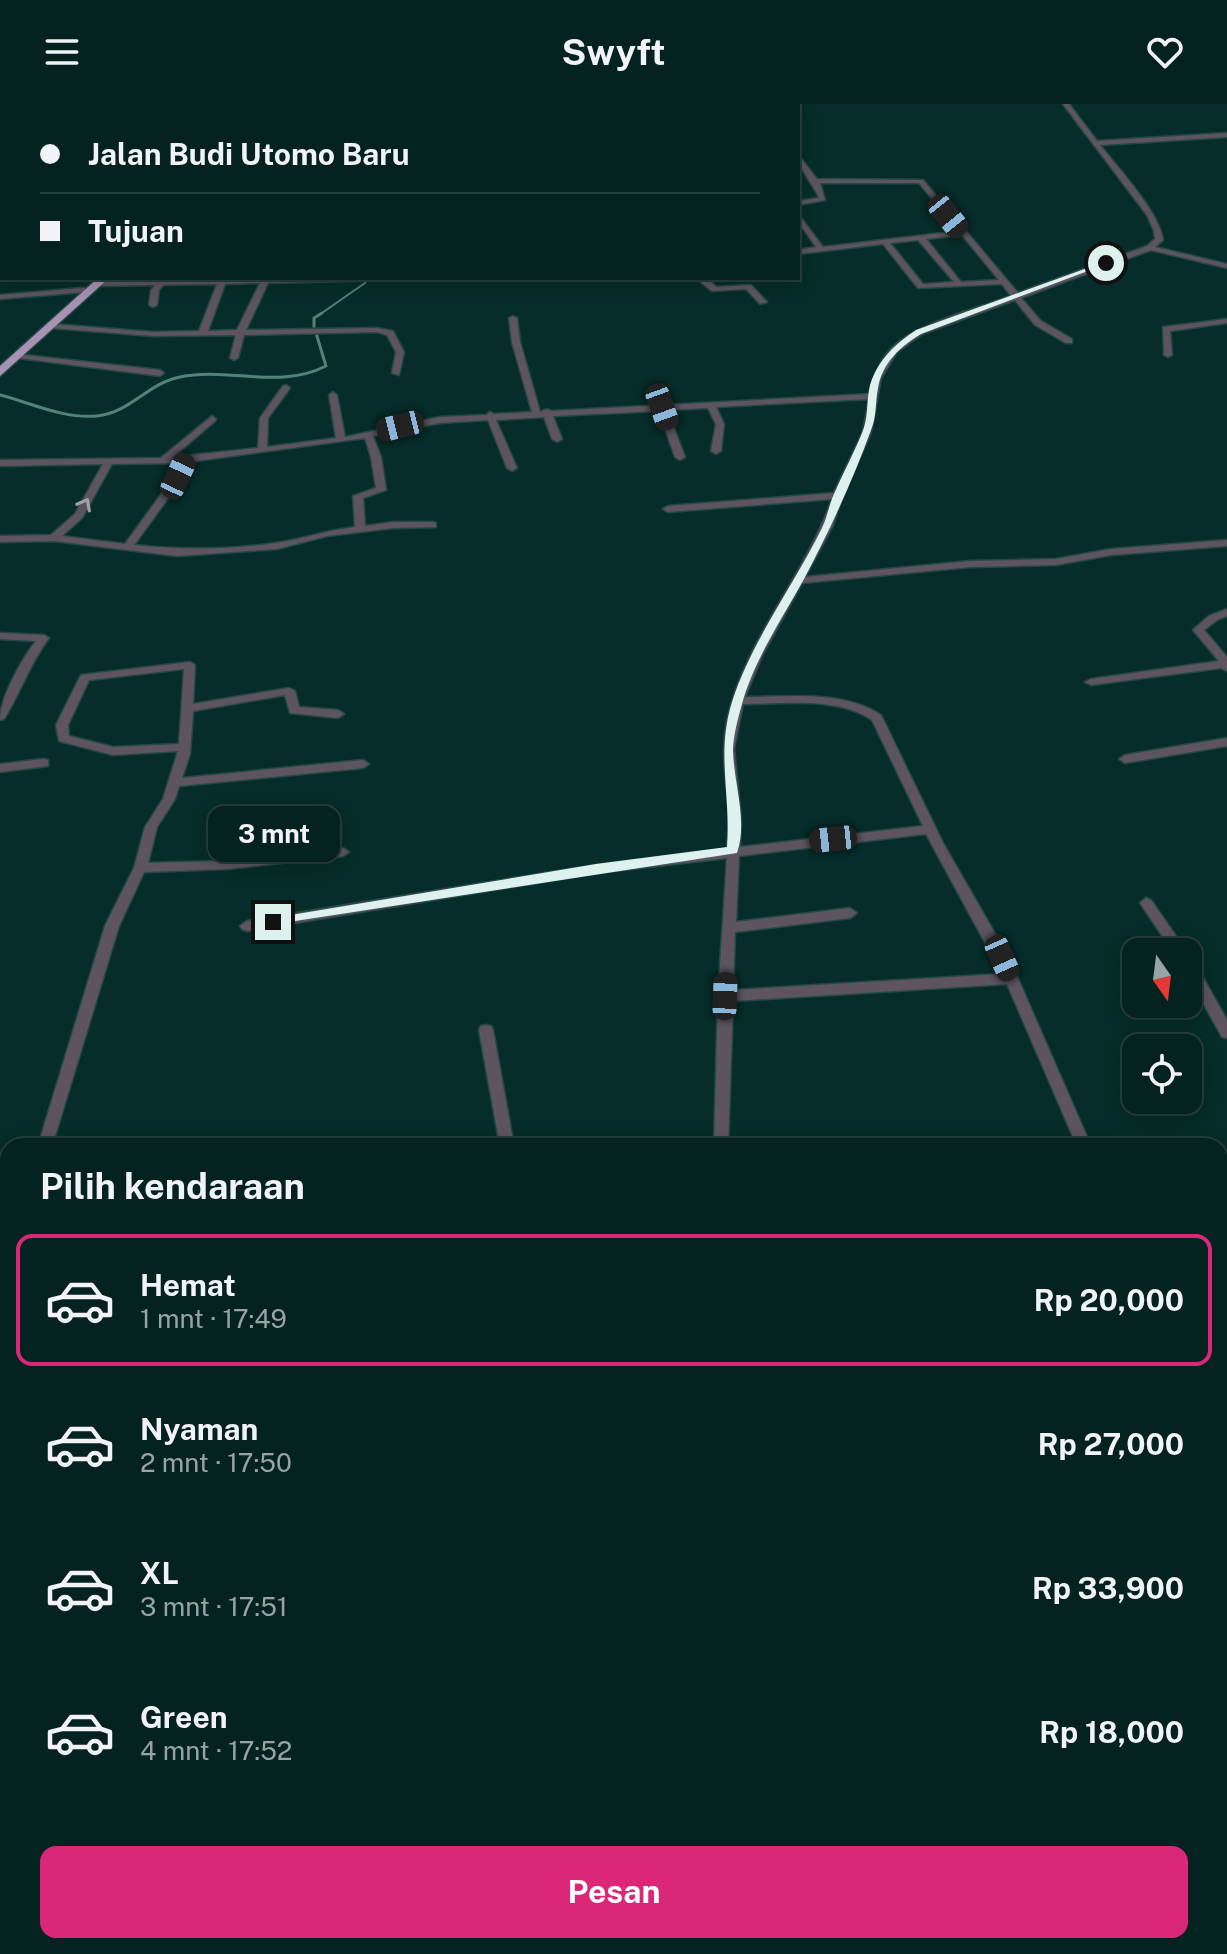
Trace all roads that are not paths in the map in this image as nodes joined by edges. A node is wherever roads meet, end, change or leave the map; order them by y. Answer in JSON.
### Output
{"nodes":[{"id":1,"x":1066,"y":104,"type":"edge"},
{"id":2,"x":1227,"y":135,"type":"edge"},
{"id":3,"x":1096,"y":143,"type":"junction"},
{"id":4,"x":800,"y":161,"type":"edge"},
{"id":5,"x":814,"y":181,"type":"junction"},
{"id":6,"x":800,"y":203,"type":"edge"},
{"id":7,"x":800,"y":221,"type":"edge"},
{"id":8,"x":963,"y":233,"type":"junction"},
{"id":9,"x":922,"y":239,"type":"junction"},
{"id":10,"x":884,"y":241,"type":"junction"},
{"id":11,"x":1150,"y":248,"type":"junction"},
{"id":12,"x":821,"y":249,"type":"junction"},
{"id":13,"x":801,"y":252,"type":"edge"},
{"id":14,"x":1226,"y":267,"type":"edge"},
{"id":15,"x":99,"y":280,"type":"edge"},
{"id":16,"x":228,"y":280,"type":"edge"},
{"id":17,"x":272,"y":280,"type":"edge"},
{"id":18,"x":703,"y":280,"type":"edge"},
{"id":19,"x":1005,"y":282,"type":"junction"},
{"id":20,"x":160,"y":283,"type":"junction"},
{"id":21,"x":960,"y":285,"type":"junction"},
{"id":22,"x":82,"y":290,"type":"junction"},
{"id":23,"x":1018,"y":296,"type":"junction"},
{"id":24,"x":0,"y":297,"type":"edge"},
{"id":25,"x":763,"y":302,"type":"dead end"},
{"id":26,"x":153,"y":305,"type":"dead end"},
{"id":27,"x":513,"y":318,"type":"dead end"},
{"id":28,"x":1227,"y":321,"type":"edge"},
{"id":29,"x":51,"y":326,"type":"junction"},
{"id":30,"x":241,"y":331,"type":"junction"},
{"id":31,"x":203,"y":332,"type":"junction"},
{"id":32,"x":1069,"y":341,"type":"dead end"},
{"id":33,"x":1168,"y":355,"type":"dead end"},
{"id":34,"x":18,"y":356,"type":"junction"},
{"id":35,"x":234,"y":358,"type":"dead end"},
{"id":36,"x":0,"y":364,"type":"edge"},
{"id":37,"x":0,"y":372,"type":"edge"},
{"id":38,"x":160,"y":373,"type":"dead end"},
{"id":39,"x":396,"y":373,"type":"dead end"},
{"id":40,"x":286,"y":388,"type":"dead end"},
{"id":41,"x":333,"y":395,"type":"dead end"},
{"id":42,"x":874,"y":396,"type":"junction"},
{"id":43,"x":711,"y":405,"type":"junction"},
{"id":44,"x":662,"y":407,"type":"junction"},
{"id":45,"x":541,"y":412,"type":"junction"},
{"id":46,"x":490,"y":415,"type":"junction"},
{"id":47,"x":212,"y":419,"type":"dead end"},
{"id":48,"x":368,"y":434,"type":"junction"},
{"id":49,"x":557,"y":439,"type":"dead end"},
{"id":50,"x":341,"y":440,"type":"junction"},
{"id":51,"x":262,"y":450,"type":"junction"},
{"id":52,"x":716,"y":451,"type":"dead end"},
{"id":53,"x":680,"y":457,"type":"dead end"},
{"id":54,"x":185,"y":460,"type":"junction"},
{"id":55,"x":163,"y":461,"type":"junction"},
{"id":56,"x":0,"y":463,"type":"edge"},
{"id":57,"x":108,"y":463,"type":"junction"},
{"id":58,"x":512,"y":468,"type":"dead end"},
{"id":59,"x":838,"y":496,"type":"junction"},
{"id":60,"x":668,"y":509,"type":"dead end"},
{"id":61,"x":433,"y":525,"type":"dead end"},
{"id":62,"x":360,"y":530,"type":"junction"},
{"id":63,"x":54,"y":538,"type":"junction"},
{"id":64,"x":0,"y":539,"type":"edge"},
{"id":65,"x":1227,"y":543,"type":"edge"},
{"id":66,"x":129,"y":545,"type":"junction"},
{"id":67,"x":801,"y":580,"type":"junction"},
{"id":68,"x":1227,"y":612,"type":"edge"},
{"id":69,"x":0,"y":636,"type":"edge"},
{"id":70,"x":1226,"y":666,"type":"edge"},
{"id":71,"x":1091,"y":682,"type":"dead end"},
{"id":72,"x":738,"y":701,"type":"junction"},
{"id":73,"x":188,"y":708,"type":"junction"},
{"id":74,"x":338,"y":714,"type":"dead end"},
{"id":75,"x":0,"y":716,"type":"edge"},
{"id":76,"x":1227,"y":742,"type":"edge"},
{"id":77,"x":185,"y":747,"type":"junction"},
{"id":78,"x":1125,"y":759,"type":"dead end"},
{"id":79,"x":44,"y":763,"type":"dead end"},
{"id":80,"x":363,"y":764,"type":"dead end"},
{"id":81,"x":0,"y":768,"type":"edge"},
{"id":82,"x":174,"y":783,"type":"junction"},
{"id":83,"x":930,"y":829,"type":"junction"},
{"id":84,"x":733,"y":851,"type":"junction"},
{"id":85,"x":343,"y":852,"type":"dead end"},
{"id":86,"x":140,"y":868,"type":"junction"},
{"id":87,"x":1146,"y":903,"type":"dead end"},
{"id":88,"x":850,"y":913,"type":"dead end"},
{"id":89,"x":247,"y":926,"type":"dead end"},
{"id":90,"x":728,"y":928,"type":"junction"},
{"id":91,"x":1170,"y":938,"type":"edge"},
{"id":92,"x":1011,"y":979,"type":"junction"},
{"id":93,"x":1202,"y":989,"type":"edge"},
{"id":94,"x":725,"y":996,"type":"junction"},
{"id":95,"x":486,"y":1030,"type":"dead end"},
{"id":96,"x":1227,"y":1033,"type":"edge"},
{"id":97,"x":47,"y":1138,"type":"edge"},
{"id":98,"x":506,"y":1138,"type":"edge"},
{"id":99,"x":721,"y":1138,"type":"edge"},
{"id":100,"x":1081,"y":1138,"type":"edge"}],
"edges":[{"from":1,"to":3,"type":"street"},
{"from":2,"to":3,"type":"street"},
{"from":3,"to":11,"type":"street"},
{"from":4,"to":5,"type":"street"},
{"from":5,"to":6,"type":"street"},
{"from":5,"to":8,"type":"street"},
{"from":7,"to":12,"type":"street"},
{"from":8,"to":9,"type":"street"},
{"from":8,"to":19,"type":"street"},
{"from":9,"to":10,"type":"street"},
{"from":9,"to":21,"type":"street"},
{"from":10,"to":12,"type":"street"},
{"from":10,"to":21,"type":"street"},
{"from":11,"to":14,"type":"street"},
{"from":11,"to":23,"type":"street"},
{"from":12,"to":13,"type":"street"},
{"from":15,"to":20,"type":"street"},
{"from":15,"to":22,"type":"highway"},
{"from":15,"to":29,"type":"highway"},
{"from":16,"to":17,"type":"street"},
{"from":16,"to":20,"type":"street"},
{"from":16,"to":31,"type":"street"},
{"from":17,"to":30,"type":"street"},
{"from":18,"to":25,"type":"street"},
{"from":19,"to":21,"type":"street"},
{"from":19,"to":23,"type":"street"},
{"from":20,"to":26,"type":"street"},
{"from":22,"to":24,"type":"street"},
{"from":22,"to":36,"type":"highway"},
{"from":23,"to":32,"type":"street"},
{"from":23,"to":42,"type":"street"},
{"from":27,"to":45,"type":"street"},
{"from":28,"to":33,"type":"street"},
{"from":29,"to":31,"type":"street"},
{"from":29,"to":34,"type":"highway"},
{"from":30,"to":31,"type":"street"},
{"from":30,"to":35,"type":"street"},
{"from":30,"to":39,"type":"street"},
{"from":34,"to":37,"type":"highway"},
{"from":34,"to":38,"type":"street"},
{"from":40,"to":51,"type":"street"},
{"from":41,"to":50,"type":"street"},
{"from":42,"to":43,"type":"street"},
{"from":42,"to":59,"type":"street"},
{"from":43,"to":44,"type":"street"},
{"from":43,"to":52,"type":"street"},
{"from":44,"to":45,"type":"street"},
{"from":44,"to":53,"type":"street"},
{"from":45,"to":46,"type":"street"},
{"from":45,"to":49,"type":"street"},
{"from":46,"to":48,"type":"street"},
{"from":46,"to":58,"type":"street"},
{"from":47,"to":55,"type":"street"},
{"from":48,"to":50,"type":"street"},
{"from":48,"to":62,"type":"street"},
{"from":50,"to":51,"type":"street"},
{"from":51,"to":54,"type":"street"},
{"from":54,"to":55,"type":"street"},
{"from":54,"to":66,"type":"street"},
{"from":55,"to":57,"type":"street"},
{"from":56,"to":57,"type":"street"},
{"from":63,"to":57,"type":"street","one_way":true},
{"from":59,"to":60,"type":"street"},
{"from":59,"to":67,"type":"street"},
{"from":61,"to":62,"type":"street"},
{"from":62,"to":66,"type":"street"},
{"from":63,"to":64,"type":"street"},
{"from":63,"to":66,"type":"street"},
{"from":65,"to":67,"type":"street"},
{"from":67,"to":72,"type":"street"},
{"from":68,"to":70,"type":"street"},
{"from":69,"to":75,"type":"street"},
{"from":70,"to":71,"type":"street"},
{"from":72,"to":83,"type":"street"},
{"from":72,"to":84,"type":"street"},
{"from":73,"to":74,"type":"street"},
{"from":73,"to":77,"type":"street"},
{"from":73,"to":77,"type":"street"},
{"from":76,"to":78,"type":"street"},
{"from":77,"to":82,"type":"street"},
{"from":79,"to":81,"type":"street"},
{"from":80,"to":82,"type":"street"},
{"from":82,"to":86,"type":"street"},
{"from":83,"to":84,"type":"street"},
{"from":83,"to":92,"type":"street"},
{"from":84,"to":89,"type":"street"},
{"from":84,"to":90,"type":"street"},
{"from":85,"to":86,"type":"street"},
{"from":86,"to":97,"type":"street"},
{"from":87,"to":91,"type":"street"},
{"from":88,"to":90,"type":"street"},
{"from":90,"to":94,"type":"street"},
{"from":92,"to":94,"type":"street"},
{"from":92,"to":100,"type":"street"},
{"from":93,"to":96,"type":"street"},
{"from":94,"to":99,"type":"street"},
{"from":95,"to":98,"type":"street"}]}
